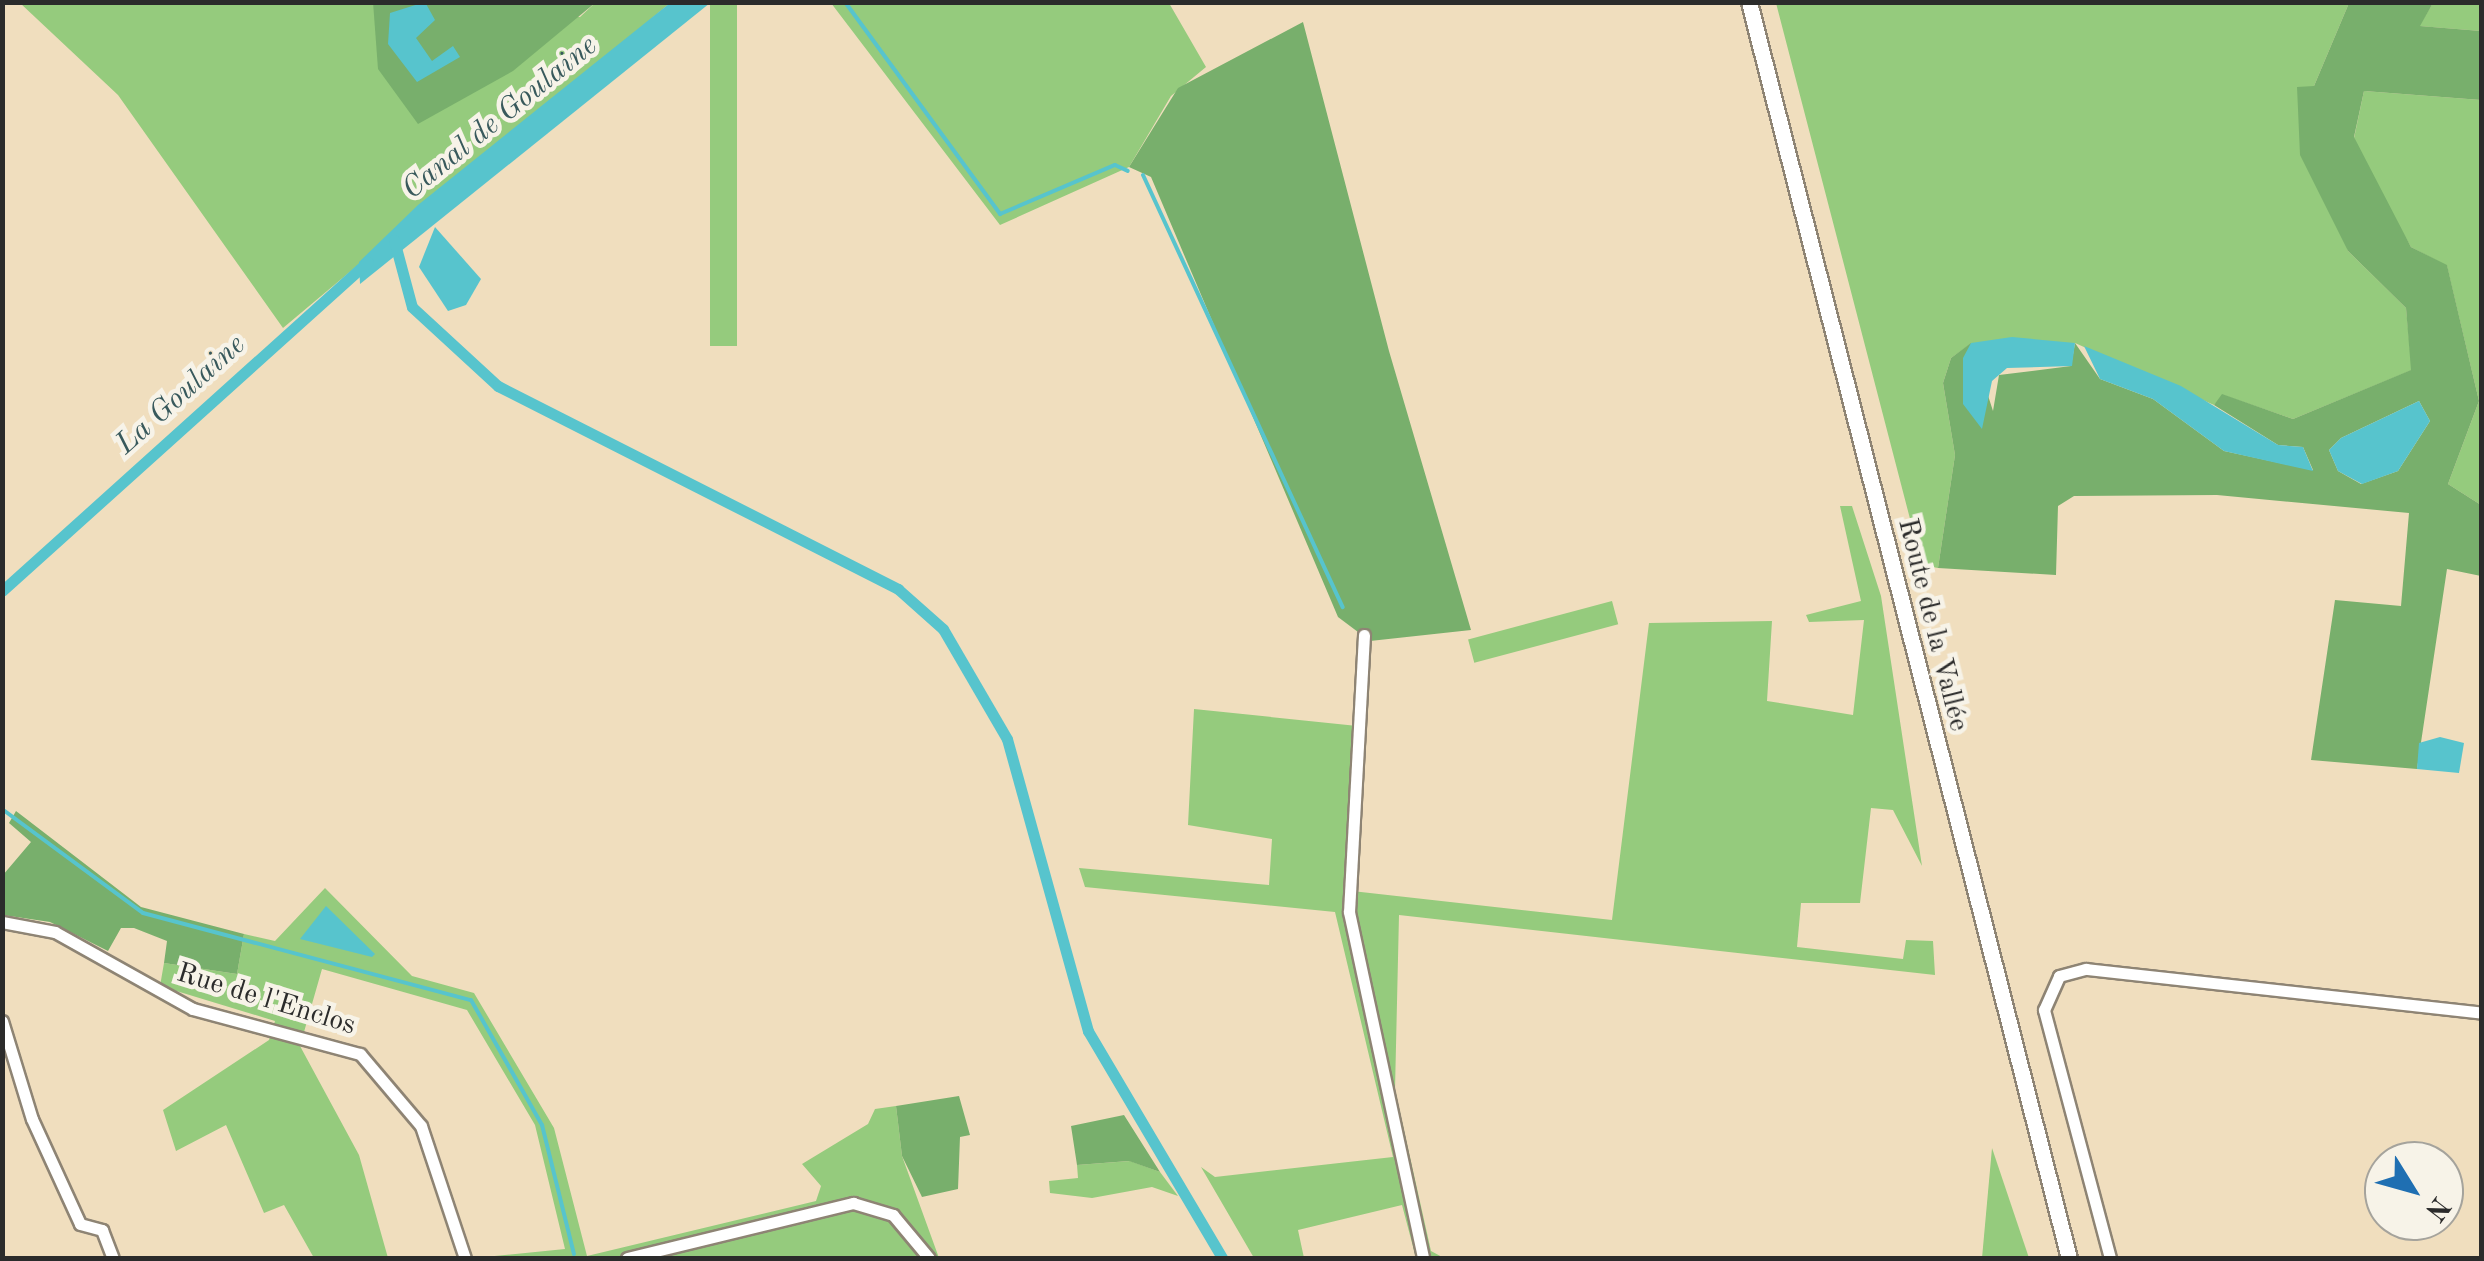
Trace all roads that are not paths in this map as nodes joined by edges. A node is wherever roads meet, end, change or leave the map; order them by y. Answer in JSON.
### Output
{"nodes":[{"id":1,"x":1749,"y":2,"type":"edge"},
{"id":2,"x":1364,"y":635,"type":"dead end"},
{"id":3,"x":2,"y":922,"type":"edge"},
{"id":4,"x":2482,"y":1012,"type":"edge"},
{"id":5,"x":2,"y":1020,"type":"edge"},
{"id":6,"x":113,"y":1258,"type":"edge"},
{"id":7,"x":465,"y":1258,"type":"edge"},
{"id":8,"x":627,"y":1258,"type":"edge"},
{"id":9,"x":929,"y":1258,"type":"edge"},
{"id":10,"x":1423,"y":1258,"type":"edge"},
{"id":11,"x":2069,"y":1258,"type":"edge"},
{"id":12,"x":2110,"y":1258,"type":"edge"}],
"edges":[{"from":1,"to":11,"type":"main road","name":"Route de la Vallée"},
{"from":2,"to":10,"type":"street"},
{"from":3,"to":7,"type":"street","name":"Rue de l'Enclos"},
{"from":4,"to":12,"type":"street"},
{"from":5,"to":6,"type":"street"},
{"from":8,"to":9,"type":"street"}]}
